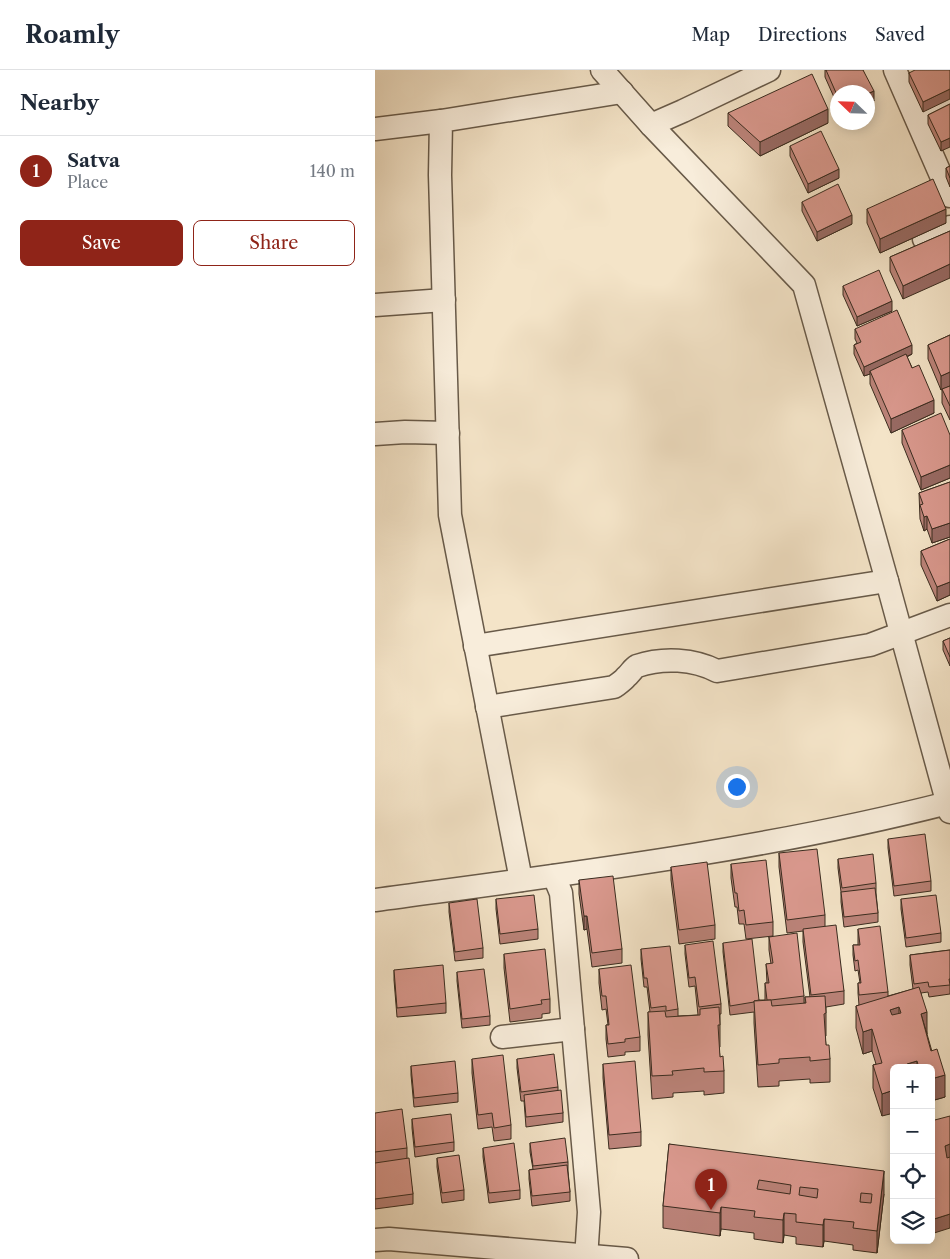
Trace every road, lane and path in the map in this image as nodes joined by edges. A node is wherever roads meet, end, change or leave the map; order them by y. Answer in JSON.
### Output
{"nodes":[{"id":1,"x":602,"y":70,"type":"edge"},
{"id":2,"x":769,"y":70,"type":"edge"},
{"id":3,"x":895,"y":70,"type":"edge"},
{"id":4,"x":622,"y":92,"type":"junction"},
{"id":5,"x":950,"y":105,"type":"edge"},
{"id":6,"x":917,"y":118,"type":"junction"},
{"id":7,"x":441,"y":120,"type":"junction"},
{"id":8,"x":651,"y":125,"type":"junction"},
{"id":9,"x":375,"y":129,"type":"edge"},
{"id":10,"x":943,"y":160,"type":"edge"},
{"id":11,"x":950,"y":196,"type":"edge"},
{"id":12,"x":950,"y":227,"type":"edge"},
{"id":13,"x":924,"y":239,"type":"dead end"},
{"id":14,"x":444,"y":300,"type":"junction"},
{"id":15,"x":375,"y":305,"type":"edge"},
{"id":16,"x":448,"y":433,"type":"junction"},
{"id":17,"x":375,"y":434,"type":"edge"},
{"id":18,"x":887,"y":581,"type":"junction"},
{"id":19,"x":950,"y":615,"type":"edge"},
{"id":20,"x":901,"y":633,"type":"junction"},
{"id":21,"x":475,"y":646,"type":"junction"},
{"id":22,"x":487,"y":707,"type":"junction"},
{"id":23,"x":949,"y":807,"type":"edge"},
{"id":24,"x":554,"y":876,"type":"junction"},
{"id":25,"x":521,"y":880,"type":"junction"},
{"id":26,"x":375,"y":900,"type":"edge"},
{"id":27,"x":573,"y":1029,"type":"junction"},
{"id":28,"x":502,"y":1036,"type":"dead end"},
{"id":29,"x":375,"y":1240,"type":"edge"},
{"id":30,"x":586,"y":1257,"type":"edge"},
{"id":31,"x":627,"y":1259,"type":"edge"}],
"edges":[{"from":1,"to":4,"type":"street"},
{"from":2,"to":8,"type":"street"},
{"from":3,"to":6,"type":"street"},
{"from":4,"to":7,"type":"street"},
{"from":4,"to":8,"type":"street"},
{"from":5,"to":6,"type":"street"},
{"from":6,"to":10,"type":"street"},
{"from":7,"to":9,"type":"street"},
{"from":7,"to":14,"type":"street"},
{"from":8,"to":18,"type":"street"},
{"from":10,"to":11,"type":"street"},
{"from":12,"to":13,"type":"street"},
{"from":14,"to":15,"type":"street"},
{"from":14,"to":16,"type":"street"},
{"from":16,"to":17,"type":"street"},
{"from":16,"to":21,"type":"street"},
{"from":18,"to":20,"type":"street"},
{"from":18,"to":21,"type":"street"},
{"from":19,"to":20,"type":"street"},
{"from":20,"to":22,"type":"street"},
{"from":20,"to":23,"type":"street"},
{"from":21,"to":22,"type":"street"},
{"from":22,"to":25,"type":"street"},
{"from":23,"to":24,"type":"street"},
{"from":24,"to":25,"type":"street"},
{"from":24,"to":27,"type":"street"},
{"from":25,"to":26,"type":"street"},
{"from":27,"to":28,"type":"street"},
{"from":27,"to":30,"type":"street"},
{"from":29,"to":30,"type":"street"},
{"from":30,"to":31,"type":"street"}]}
